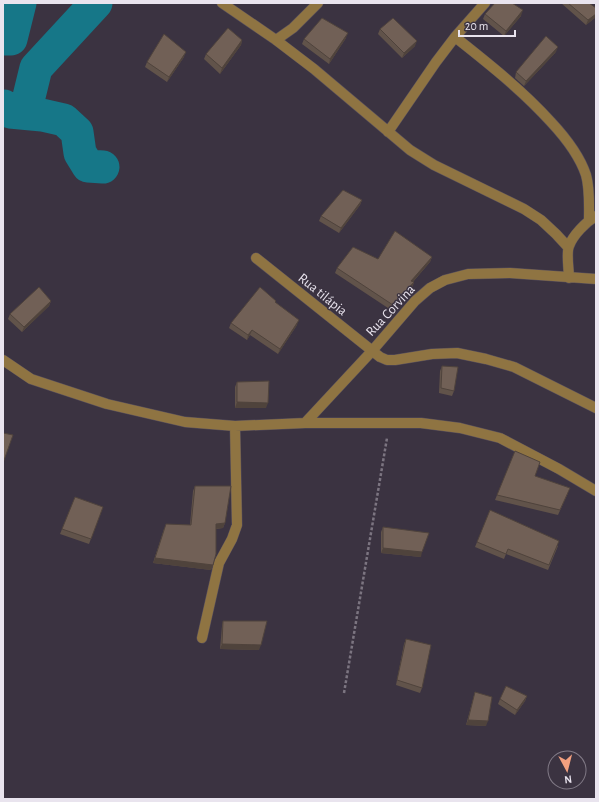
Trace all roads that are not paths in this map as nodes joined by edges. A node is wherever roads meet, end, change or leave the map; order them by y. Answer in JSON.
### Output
{"nodes":[{"id":1,"x":222,"y":3,"type":"edge"},
{"id":2,"x":318,"y":3,"type":"edge"},
{"id":3,"x":485,"y":3,"type":"edge"},
{"id":4,"x":455,"y":37,"type":"junction"},
{"id":5,"x":276,"y":40,"type":"junction"},
{"id":6,"x":388,"y":132,"type":"junction"},
{"id":7,"x":592,"y":218,"type":"edge"},
{"id":8,"x":568,"y":247,"type":"junction"},
{"id":9,"x":256,"y":258,"type":"dead end"},
{"id":10,"x":569,"y":278,"type":"junction"},
{"id":11,"x":596,"y":279,"type":"edge"},
{"id":12,"x":372,"y":351,"type":"junction"},
{"id":13,"x":3,"y":360,"type":"edge"},
{"id":14,"x":596,"y":408,"type":"edge"},
{"id":15,"x":305,"y":423,"type":"junction"},
{"id":16,"x":235,"y":426,"type":"junction"},
{"id":17,"x":596,"y":491,"type":"edge"},
{"id":18,"x":202,"y":638,"type":"dead end"}],
"edges":[{"from":1,"to":5,"type":"street"},
{"from":2,"to":5,"type":"street"},
{"from":3,"to":4,"type":"street"},
{"from":4,"to":6,"type":"street"},
{"from":4,"to":7,"type":"street"},
{"from":5,"to":6,"type":"street"},
{"from":6,"to":8,"type":"street"},
{"from":7,"to":8,"type":"street"},
{"from":8,"to":10,"type":"street"},
{"from":9,"to":12,"type":"street","name":"Rua tilápia"},
{"from":10,"to":11,"type":"street","name":"Rua Corvina"},
{"from":10,"to":12,"type":"street","name":"Rua Corvina"},
{"from":12,"to":14,"type":"street","name":"Rua tilápia"},
{"from":12,"to":15,"type":"street","name":"Rua Corvina"},
{"from":13,"to":16,"type":"street"},
{"from":15,"to":16,"type":"street"},
{"from":15,"to":17,"type":"street"},
{"from":16,"to":18,"type":"street"}]}
